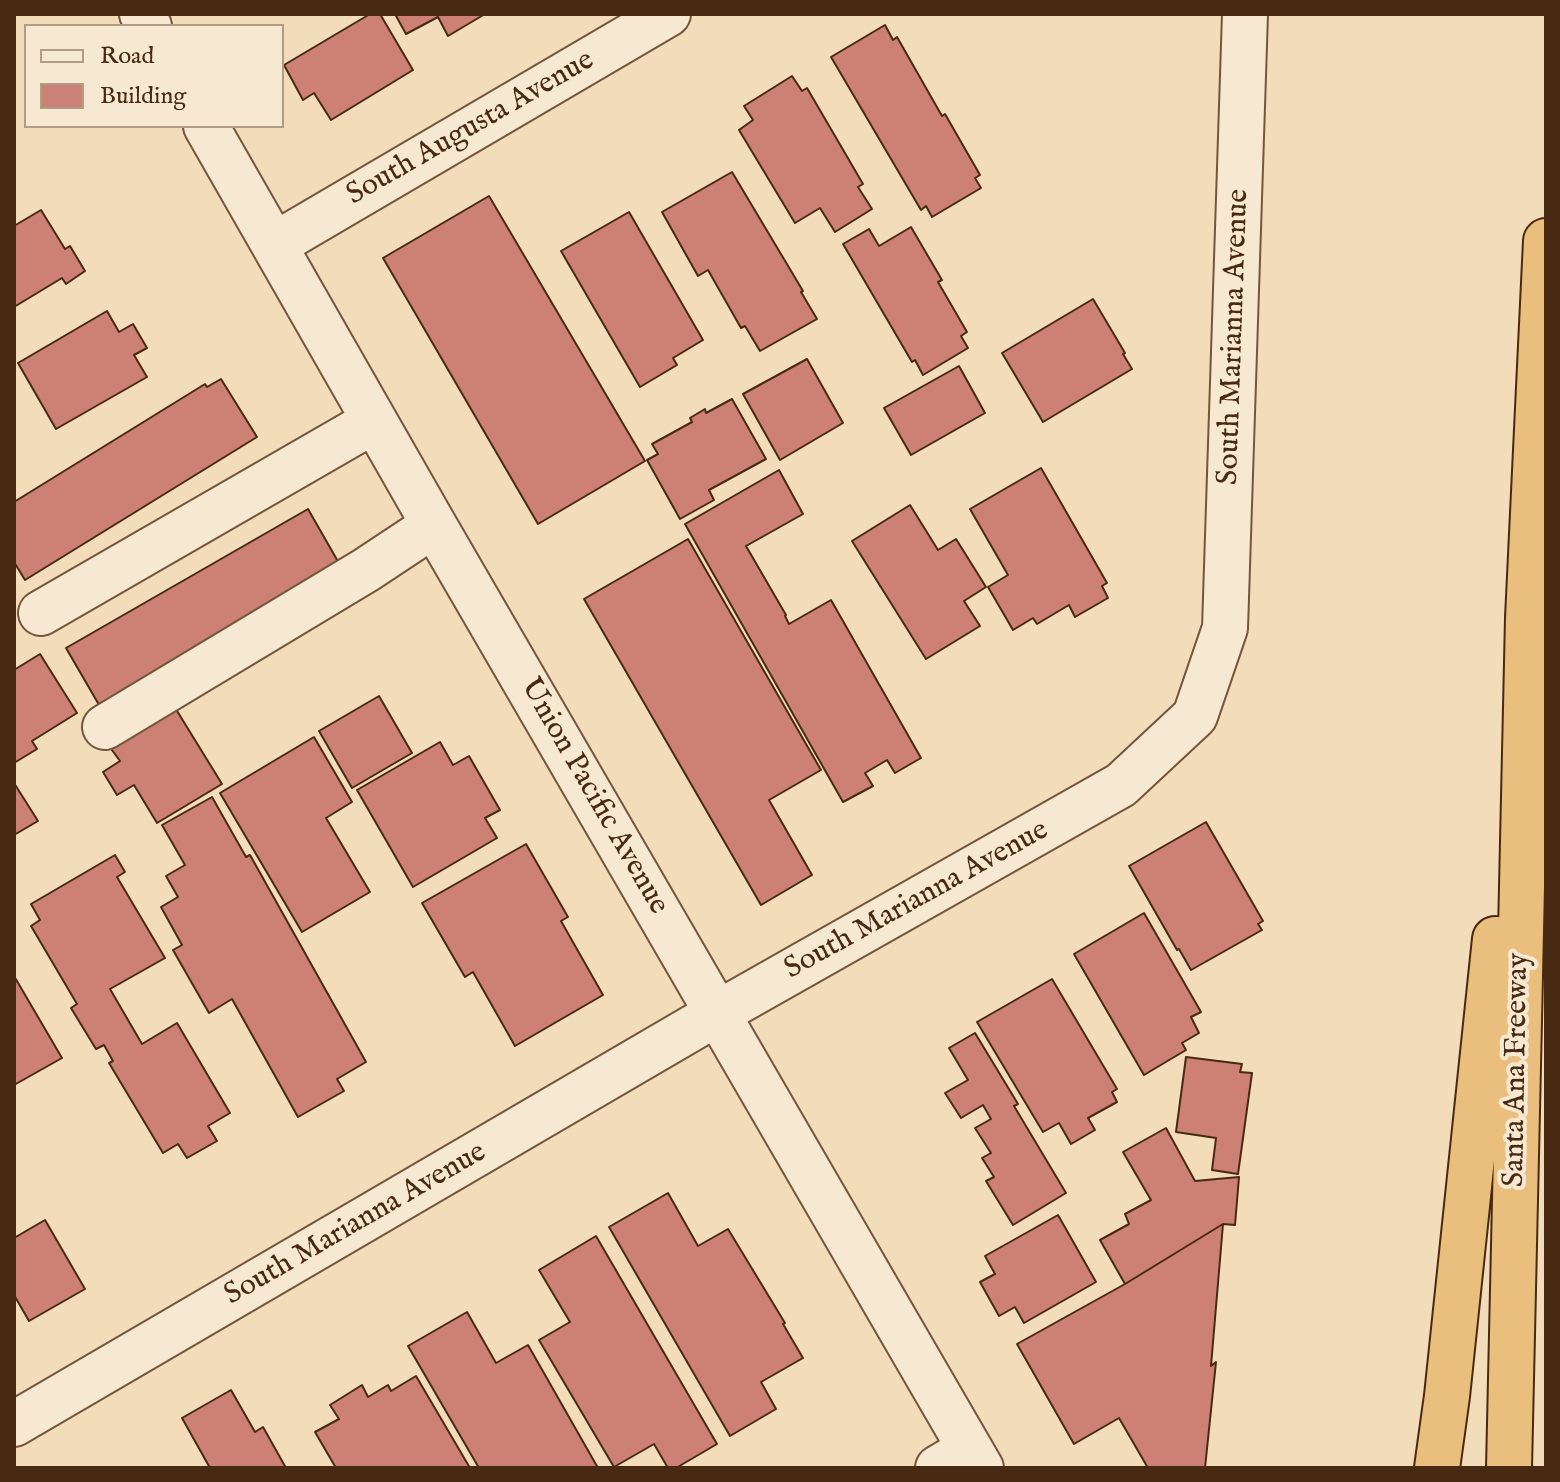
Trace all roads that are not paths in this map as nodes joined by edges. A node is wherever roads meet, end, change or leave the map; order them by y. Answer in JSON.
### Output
{"nodes":[{"id":1,"x":668,"y":14,"type":"edge"},
{"id":2,"x":1245,"y":14,"type":"edge"},
{"id":3,"x":207,"y":128,"type":"edge"},
{"id":4,"x":1546,"y":241,"type":"edge"},
{"id":5,"x":274,"y":245,"type":"junction"},
{"id":6,"x":374,"y":421,"type":"junction"},
{"id":7,"x":434,"y":525,"type":"junction"},
{"id":8,"x":41,"y":613,"type":"dead end"},
{"id":9,"x":1528,"y":618,"type":"junction"},
{"id":10,"x":105,"y":727,"type":"dead end"},
{"id":11,"x":718,"y":1013,"type":"junction"},
{"id":12,"x":14,"y":1424,"type":"edge"},
{"id":13,"x":963,"y":1462,"type":"edge"},
{"id":14,"x":1437,"y":1468,"type":"edge"},
{"id":15,"x":1509,"y":1468,"type":"edge"}],
"edges":[{"from":1,"to":5,"type":"street","name":"South Augusta Avenue"},
{"from":2,"to":11,"type":"street","name":"South Marianna Avenue"},
{"from":3,"to":5,"type":"street","name":"Union Pacific Avenue"},
{"from":4,"to":9,"type":"highway","name":"Santa Ana Freeway"},
{"from":5,"to":6,"type":"street","name":"Union Pacific Avenue"},
{"from":6,"to":7,"type":"street","name":"Union Pacific Avenue"},
{"from":6,"to":8,"type":"street"},
{"from":7,"to":10,"type":"street"},
{"from":7,"to":11,"type":"street","name":"Union Pacific Avenue"},
{"from":9,"to":14,"type":"highway"},
{"from":9,"to":15,"type":"highway","name":"Santa Ana Freeway"},
{"from":11,"to":12,"type":"street","name":"South Marianna Avenue"},
{"from":11,"to":13,"type":"street","name":"Union Pacific Avenue"}]}
